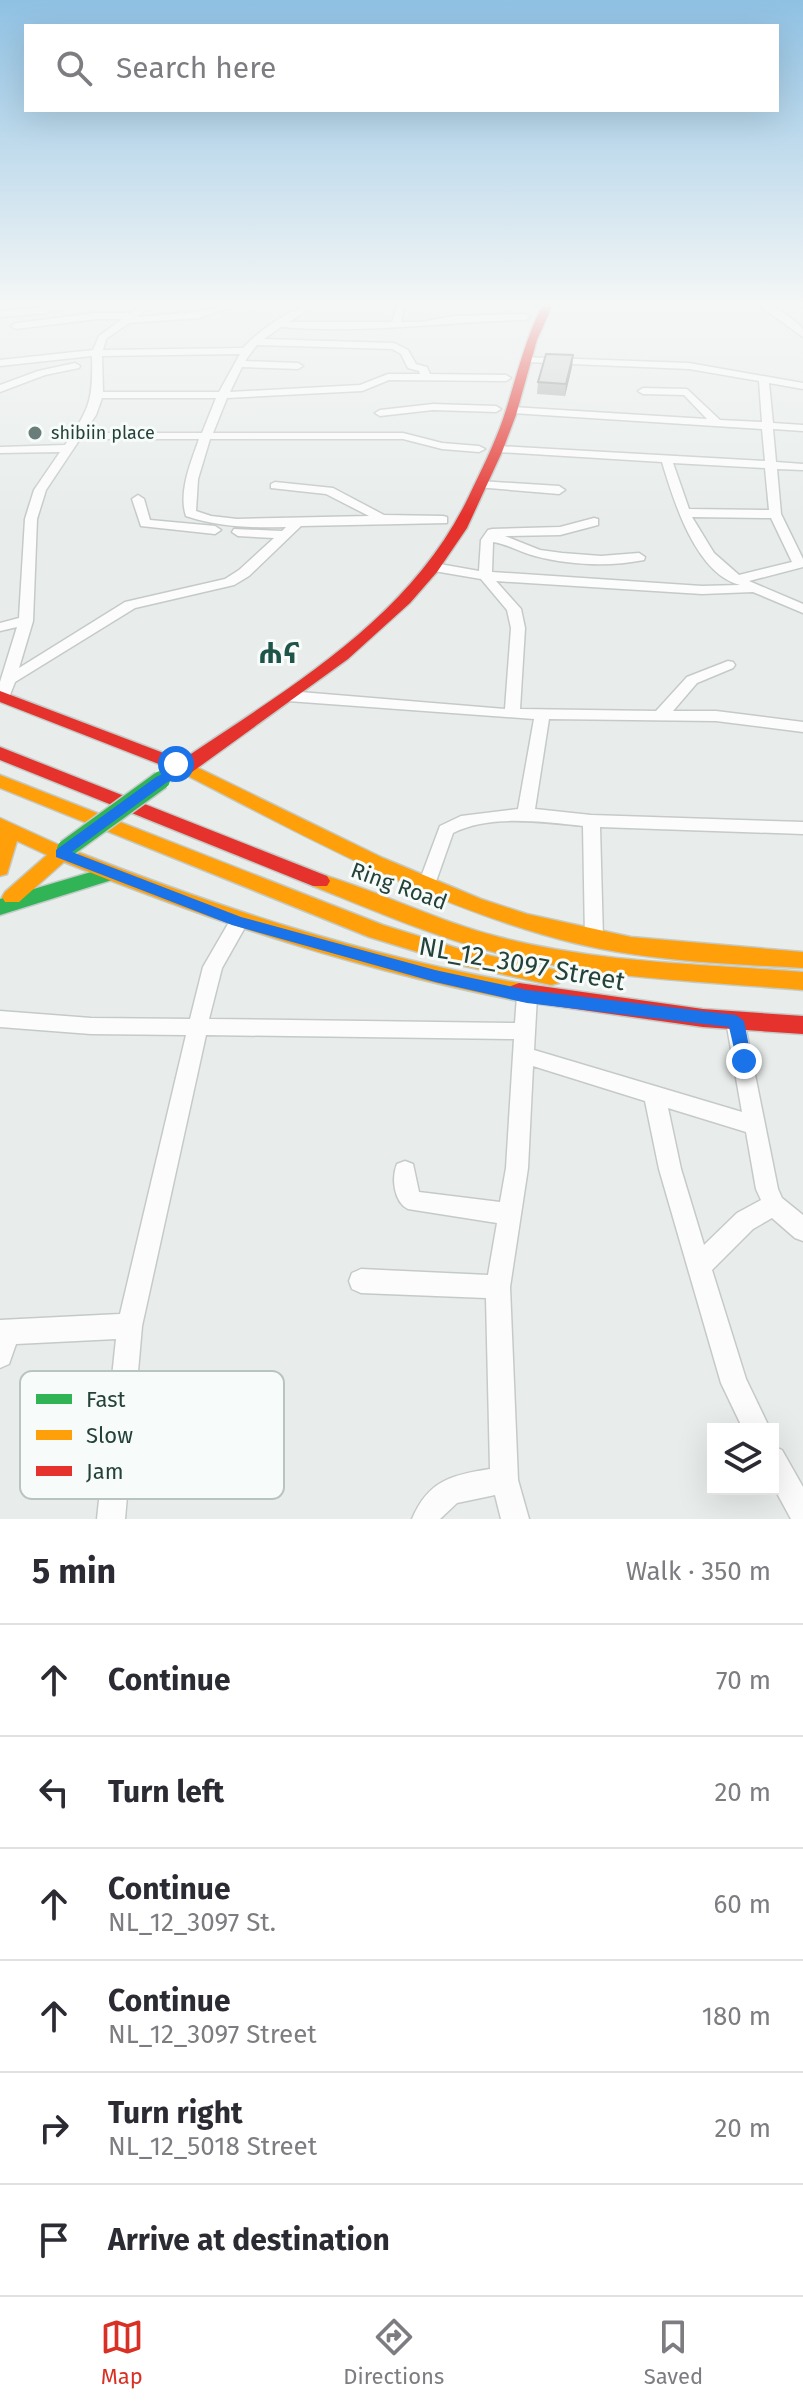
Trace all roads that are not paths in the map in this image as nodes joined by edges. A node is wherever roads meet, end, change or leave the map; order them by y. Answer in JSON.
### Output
{"nodes":[{"id":1,"x":23,"y":375,"type":"edge"},
{"id":2,"x":39,"y":375,"type":"edge"},
{"id":3,"x":97,"y":375,"type":"edge"},
{"id":4,"x":233,"y":375,"type":"edge"},
{"id":5,"x":507,"y":375,"type":"edge"},
{"id":6,"x":519,"y":375,"type":"edge"},
{"id":7,"x":688,"y":375,"type":"edge"},
{"id":8,"x":731,"y":375,"type":"edge"},
{"id":9,"x":426,"y":377,"type":"joint"},
{"id":10,"x":506,"y":378,"type":"junction"},
{"id":11,"x":25,"y":380,"type":"junction"},
{"id":12,"x":764,"y":382,"type":"junction"},
{"id":13,"x":803,"y":386,"type":"edge"},
{"id":14,"x":0,"y":389,"type":"edge"},
{"id":15,"x":643,"y":391,"type":"dead end"},
{"id":16,"x":687,"y":392,"type":"junction"},
{"id":17,"x":98,"y":395,"type":"junction"},
{"id":18,"x":222,"y":395,"type":"junction"},
{"id":19,"x":504,"y":410,"type":"junction"},
{"id":20,"x":380,"y":413,"type":"dead end"},
{"id":21,"x":716,"y":422,"type":"junction"},
{"id":22,"x":767,"y":424,"type":"junction"},
{"id":23,"x":803,"y":428,"type":"edge"},
{"id":24,"x":80,"y":436,"type":"junction"},
{"id":25,"x":209,"y":437,"type":"junction"},
{"id":26,"x":69,"y":448,"type":"junction"},
{"id":27,"x":488,"y":449,"type":"junction"},
{"id":28,"x":0,"y":450,"type":"edge"},
{"id":29,"x":666,"y":458,"type":"junction"},
{"id":30,"x":770,"y":464,"type":"junction"},
{"id":31,"x":803,"y":467,"type":"edge"},
{"id":32,"x":480,"y":485,"type":"junction"},
{"id":33,"x":275,"y":486,"type":"dead end"},
{"id":34,"x":559,"y":490,"type":"dead end"},
{"id":35,"x":138,"y":499,"type":"dead end"},
{"id":36,"x":455,"y":510,"type":"junction"},
{"id":37,"x":684,"y":513,"type":"junction"},
{"id":38,"x":775,"y":514,"type":"junction"},
{"id":39,"x":379,"y":517,"type":"junction"},
{"id":40,"x":300,"y":521,"type":"junction"},
{"id":41,"x":594,"y":522,"type":"dead end"},
{"id":42,"x":285,"y":535,"type":"junction"},
{"id":43,"x":487,"y":540,"type":"junction"},
{"id":44,"x":639,"y":557,"type":"dead end"},
{"id":45,"x":800,"y":563,"type":"edge"},
{"id":46,"x":434,"y":567,"type":"junction"},
{"id":47,"x":720,"y":570,"type":"junction"},
{"id":48,"x":485,"y":576,"type":"junction"},
{"id":49,"x":737,"y":580,"type":"junction"},
{"id":50,"x":755,"y":588,"type":"junction"},
{"id":51,"x":725,"y":590,"type":"junction"},
{"id":52,"x":803,"y":609,"type":"edge"},
{"id":53,"x":26,"y":621,"type":"junction"},
{"id":54,"x":0,"y":627,"type":"edge"},
{"id":55,"x":728,"y":665,"type":"dead end"},
{"id":56,"x":11,"y":679,"type":"junction"},
{"id":57,"x":288,"y":696,"type":"junction"},
{"id":58,"x":2,"y":697,"type":"edge"},
{"id":59,"x":512,"y":714,"type":"junction"},
{"id":60,"x":542,"y":714,"type":"junction"},
{"id":61,"x":661,"y":715,"type":"junction"},
{"id":62,"x":803,"y":727,"type":"edge"},
{"id":63,"x":231,"y":737,"type":"junction"},
{"id":64,"x":0,"y":753,"type":"edge"},
{"id":65,"x":181,"y":766,"type":"junction"},
{"id":66,"x":0,"y":781,"type":"edge"},
{"id":67,"x":232,"y":790,"type":"junction"},
{"id":68,"x":526,"y":814,"type":"junction"},
{"id":69,"x":591,"y":821,"type":"junction"},
{"id":70,"x":5,"y":828,"type":"edge"},
{"id":71,"x":803,"y":828,"type":"edge"},
{"id":72,"x":57,"y":848,"type":"junction"},
{"id":73,"x":0,"y":869,"type":"edge"},
{"id":74,"x":108,"y":874,"type":"junction"},
{"id":75,"x":427,"y":885,"type":"junction"},
{"id":76,"x":0,"y":888,"type":"edge"},
{"id":77,"x":0,"y":907,"type":"edge"},
{"id":78,"x":238,"y":922,"type":"junction"},
{"id":79,"x":594,"y":939,"type":"junction"},
{"id":80,"x":803,"y":960,"type":"edge"},
{"id":81,"x":803,"y":981,"type":"edge"},
{"id":82,"x":603,"y":985,"type":"dead end"},
{"id":83,"x":708,"y":993,"type":"dead end"},
{"id":84,"x":527,"y":996,"type":"junction"},
{"id":85,"x":803,"y":999,"type":"edge"},
{"id":86,"x":0,"y":1019,"type":"edge"},
{"id":87,"x":736,"y":1021,"type":"junction"},
{"id":88,"x":803,"y":1025,"type":"edge"},
{"id":89,"x":199,"y":1028,"type":"junction"},
{"id":90,"x":524,"y":1043,"type":"junction"},
{"id":91,"x":654,"y":1095,"type":"junction"},
{"id":92,"x":756,"y":1126,"type":"junction"},
{"id":93,"x":405,"y":1171,"type":"dead end"},
{"id":94,"x":774,"y":1205,"type":"junction"},
{"id":95,"x":509,"y":1214,"type":"junction"},
{"id":96,"x":803,"y":1230,"type":"edge"},
{"id":97,"x":699,"y":1266,"type":"junction"},
{"id":98,"x":361,"y":1281,"type":"dead end"},
{"id":99,"x":498,"y":1287,"type":"junction"},
{"id":100,"x":130,"y":1326,"type":"junction"},
{"id":101,"x":2,"y":1341,"type":"edge"},
{"id":102,"x":126,"y":1371,"type":"edge"},
{"id":103,"x":754,"y":1423,"type":"edge"},
{"id":104,"x":779,"y":1470,"type":"edge"},
{"id":105,"x":504,"y":1480,"type":"junction"},
{"id":106,"x":113,"y":1499,"type":"edge"},
{"id":107,"x":803,"y":1514,"type":"edge"},
{"id":108,"x":111,"y":1519,"type":"edge"},
{"id":109,"x":426,"y":1519,"type":"edge"},
{"id":110,"x":515,"y":1519,"type":"edge"}],
"edges":[{"from":1,"to":11,"type":"street"},
{"from":2,"to":11,"type":"street"},
{"from":3,"to":17,"type":"street"},
{"from":4,"to":18,"type":"street"},
{"from":5,"to":10,"type":"main road"},
{"from":6,"to":19,"type":"main road"},
{"from":7,"to":16,"type":"street"},
{"from":8,"to":12,"type":"street"},
{"from":9,"to":10,"type":"street"},
{"from":9,"to":18,"type":"street"},
{"from":10,"to":19,"type":"main road"},
{"from":11,"to":14,"type":"street"},
{"from":12,"to":13,"type":"street"},
{"from":12,"to":22,"type":"street"},
{"from":15,"to":16,"type":"street"},
{"from":16,"to":21,"type":"street"},
{"from":17,"to":18,"type":"street"},
{"from":17,"to":24,"type":"street"},
{"from":18,"to":25,"type":"street"},
{"from":19,"to":20,"type":"street"},
{"from":19,"to":21,"type":"street"},
{"from":19,"to":27,"type":"main road"},
{"from":21,"to":22,"type":"street"},
{"from":22,"to":23,"type":"street"},
{"from":22,"to":30,"type":"street"},
{"from":24,"to":25,"type":"street"},
{"from":24,"to":26,"type":"street"},
{"from":25,"to":27,"type":"street"},
{"from":25,"to":40,"type":"street"},
{"from":26,"to":28,"type":"street"},
{"from":26,"to":53,"type":"street"},
{"from":27,"to":29,"type":"street"},
{"from":27,"to":32,"type":"main road"},
{"from":27,"to":36,"type":"main road"},
{"from":29,"to":30,"type":"street"},
{"from":29,"to":37,"type":"street"},
{"from":30,"to":31,"type":"street"},
{"from":30,"to":38,"type":"street"},
{"from":32,"to":34,"type":"street"},
{"from":32,"to":36,"type":"main road"},
{"from":33,"to":39,"type":"street"},
{"from":35,"to":42,"type":"street"},
{"from":36,"to":39,"type":"street"},
{"from":36,"to":46,"type":"main road"},
{"from":36,"to":65,"type":"main road"},
{"from":37,"to":38,"type":"street"},
{"from":37,"to":47,"type":"street"},
{"from":38,"to":45,"type":"street"},
{"from":39,"to":40,"type":"street"},
{"from":40,"to":42,"type":"street"},
{"from":41,"to":43,"type":"street"},
{"from":42,"to":56,"type":"street"},
{"from":43,"to":44,"type":"street"},
{"from":43,"to":48,"type":"street"},
{"from":45,"to":49,"type":"street"},
{"from":46,"to":48,"type":"street"},
{"from":46,"to":57,"type":"main road"},
{"from":47,"to":49,"type":"street"},
{"from":47,"to":51,"type":"street"},
{"from":48,"to":51,"type":"street"},
{"from":48,"to":59,"type":"street"},
{"from":49,"to":50,"type":"street"},
{"from":50,"to":51,"type":"street"},
{"from":50,"to":52,"type":"street"},
{"from":53,"to":54,"type":"street"},
{"from":53,"to":56,"type":"street"},
{"from":55,"to":61,"type":"street"},
{"from":56,"to":58,"type":"street"},
{"from":57,"to":59,"type":"street"},
{"from":57,"to":63,"type":"main road"},
{"from":58,"to":65,"type":"main road"},
{"from":59,"to":60,"type":"street"},
{"from":60,"to":61,"type":"street"},
{"from":60,"to":68,"type":"street"},
{"from":61,"to":62,"type":"street"},
{"from":63,"to":65,"type":"main road"},
{"from":63,"to":67,"type":"main road"},
{"from":64,"to":81,"type":"main road","name":"Ring Road"},
{"from":65,"to":67,"type":"main road"},
{"from":65,"to":72,"type":"main road","bridge":true},
{"from":66,"to":82,"type":"main road"},
{"from":67,"to":75,"type":"main road"},
{"from":68,"to":69,"type":"street"},
{"from":68,"to":75,"type":"street"},
{"from":69,"to":71,"type":"street"},
{"from":69,"to":79,"type":"street"},
{"from":70,"to":72,"type":"main road","name":"NL_12_3097 Street"},
{"from":70,"to":73,"type":"main road"},
{"from":72,"to":74,"type":"main road","name":"NL_12_3097 Street"},
{"from":72,"to":76,"type":"main road"},
{"from":72,"to":77,"type":"main road"},
{"from":74,"to":77,"type":"main road"},
{"from":74,"to":78,"type":"main road","name":"NL_12_3097 Street"},
{"from":75,"to":79,"type":"main road"},
{"from":78,"to":84,"type":"main road","name":"NL_12_3097 Street"},
{"from":78,"to":89,"type":"street"},
{"from":79,"to":80,"type":"main road"},
{"from":83,"to":85,"type":"main road"},
{"from":84,"to":87,"type":"main road","name":"NL_12_3097 Street"},
{"from":84,"to":90,"type":"street"},
{"from":86,"to":89,"type":"street"},
{"from":87,"to":88,"type":"main road","name":"NL_12_3097 Street"},
{"from":87,"to":92,"type":"street"},
{"from":89,"to":90,"type":"street"},
{"from":89,"to":100,"type":"street"},
{"from":90,"to":91,"type":"street"},
{"from":90,"to":95,"type":"street"},
{"from":91,"to":92,"type":"street"},
{"from":91,"to":97,"type":"street"},
{"from":92,"to":94,"type":"street"},
{"from":93,"to":95,"type":"street"},
{"from":94,"to":96,"type":"street"},
{"from":94,"to":97,"type":"street"},
{"from":95,"to":99,"type":"street"},
{"from":97,"to":103,"type":"street"},
{"from":98,"to":99,"type":"street"},
{"from":99,"to":105,"type":"street"},
{"from":100,"to":101,"type":"street"},
{"from":100,"to":102,"type":"street"},
{"from":104,"to":107,"type":"street"},
{"from":105,"to":109,"type":"street"},
{"from":105,"to":110,"type":"street"},
{"from":106,"to":108,"type":"street"}]}
